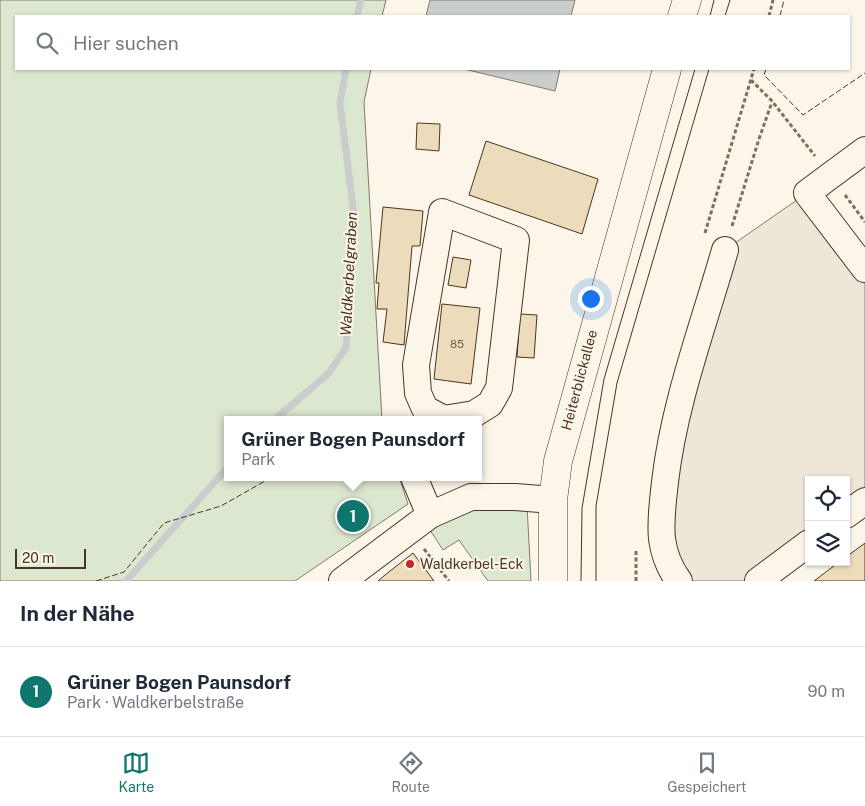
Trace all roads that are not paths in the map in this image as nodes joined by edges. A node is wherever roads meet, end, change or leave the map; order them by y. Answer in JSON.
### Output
{"nodes":[{"id":1,"x":686,"y":0,"type":"edge"},
{"id":2,"x":682,"y":15,"type":"edge"},
{"id":3,"x":667,"y":70,"type":"edge"},
{"id":4,"x":865,"y":150,"type":"edge"},
{"id":5,"x":725,"y":250,"type":"road end"},
{"id":6,"x":865,"y":269,"type":"edge"},
{"id":7,"x":423,"y":414,"type":"edge"},
{"id":8,"x":462,"y":416,"type":"edge"},
{"id":9,"x":416,"y":481,"type":"edge"},
{"id":10,"x":554,"y":500,"type":"junction"},
{"id":11,"x":865,"y":501,"type":"edge"},
{"id":12,"x":850,"y":512,"type":"edge"},
{"id":13,"x":430,"y":515,"type":"junction"},
{"id":14,"x":805,"y":546,"type":"edge"},
{"id":15,"x":342,"y":581,"type":"edge"},
{"id":16,"x":553,"y":581,"type":"edge"},
{"id":17,"x":679,"y":581,"type":"edge"},
{"id":18,"x":758,"y":581,"type":"edge"}],
"edges":[{"from":1,"to":2,"type":"main road"},
{"from":3,"to":10,"type":"main road","name":"Heiterblickallee"},
{"from":4,"to":6,"type":"street"},
{"from":5,"to":17,"type":"street"},
{"from":7,"to":8,"type":"street"},
{"from":9,"to":13,"type":"street"},
{"from":10,"to":13,"type":"street"},
{"from":10,"to":16,"type":"main road","name":"Heiterblickallee"},
{"from":11,"to":12,"type":"street"},
{"from":13,"to":15,"type":"street"},
{"from":14,"to":18,"type":"street"}]}
